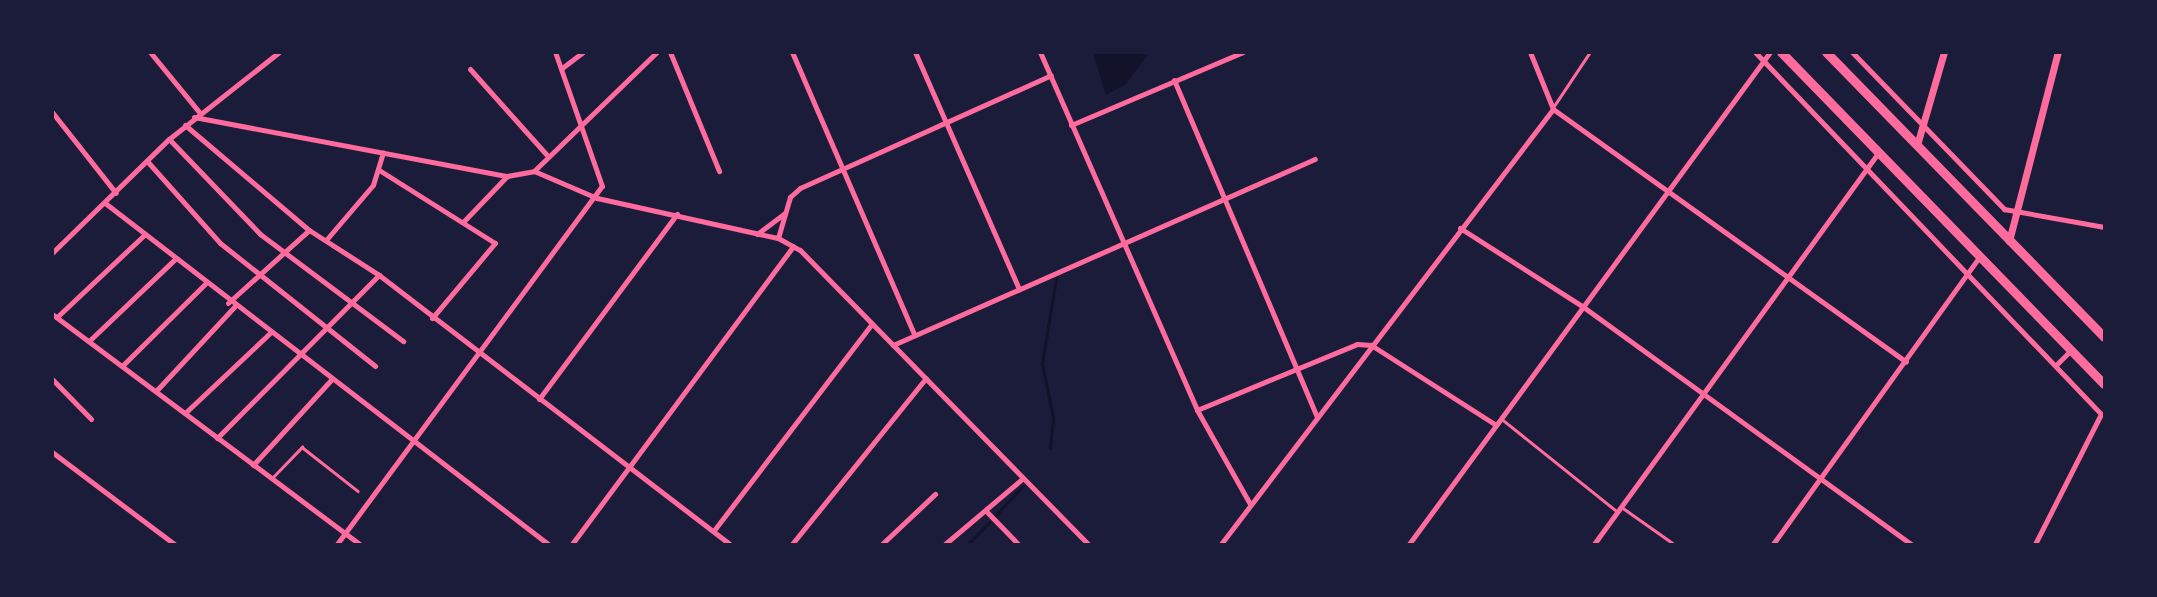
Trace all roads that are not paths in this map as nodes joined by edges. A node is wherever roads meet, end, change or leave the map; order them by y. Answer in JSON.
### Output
{"nodes":[{"id":1,"x":150,"y":52,"type":"edge"},
{"id":2,"x":278,"y":52,"type":"edge"},
{"id":3,"x":555,"y":52,"type":"edge"},
{"id":4,"x":583,"y":52,"type":"edge"},
{"id":5,"x":657,"y":52,"type":"edge"},
{"id":6,"x":670,"y":52,"type":"edge"},
{"id":7,"x":792,"y":52,"type":"edge"},
{"id":8,"x":915,"y":52,"type":"edge"},
{"id":9,"x":1040,"y":52,"type":"edge"},
{"id":10,"x":1243,"y":52,"type":"edge"},
{"id":11,"x":1530,"y":52,"type":"edge"},
{"id":12,"x":1590,"y":52,"type":"edge"},
{"id":13,"x":1755,"y":52,"type":"edge"},
{"id":14,"x":1770,"y":52,"type":"edge"},
{"id":15,"x":1781,"y":52,"type":"edge"},
{"id":16,"x":1826,"y":52,"type":"edge"},
{"id":17,"x":1852,"y":52,"type":"edge"},
{"id":18,"x":1944,"y":52,"type":"edge"},
{"id":19,"x":2058,"y":52,"type":"edge"},
{"id":20,"x":1764,"y":61,"type":"junction"},
{"id":21,"x":562,"y":68,"type":"junction"},
{"id":22,"x":470,"y":69,"type":"dead end"},
{"id":23,"x":1051,"y":75,"type":"junction"},
{"id":24,"x":1174,"y":80,"type":"junction"},
{"id":25,"x":1553,"y":109,"type":"junction"},
{"id":26,"x":52,"y":112,"type":"edge"},
{"id":27,"x":200,"y":113,"type":"junction"},
{"id":28,"x":194,"y":117,"type":"junction"},
{"id":29,"x":946,"y":123,"type":"junction"},
{"id":30,"x":583,"y":124,"type":"junction"},
{"id":31,"x":185,"y":125,"type":"junction"},
{"id":32,"x":1071,"y":125,"type":"junction"},
{"id":33,"x":1926,"y":127,"type":"junction"},
{"id":34,"x":169,"y":139,"type":"junction"},
{"id":35,"x":1917,"y":145,"type":"junction"},
{"id":36,"x":383,"y":153,"type":"junction"},
{"id":37,"x":546,"y":153,"type":"junction"},
{"id":38,"x":1878,"y":153,"type":"junction"},
{"id":39,"x":1315,"y":159,"type":"dead end"},
{"id":40,"x":147,"y":161,"type":"junction"},
{"id":41,"x":841,"y":166,"type":"junction"},
{"id":42,"x":1866,"y":169,"type":"junction"},
{"id":43,"x":379,"y":170,"type":"junction"},
{"id":44,"x":534,"y":171,"type":"junction"},
{"id":45,"x":719,"y":171,"type":"dead end"},
{"id":46,"x":507,"y":176,"type":"junction"},
{"id":47,"x":1666,"y":192,"type":"junction"},
{"id":48,"x":116,"y":193,"type":"junction"},
{"id":49,"x":597,"y":198,"type":"junction"},
{"id":50,"x":1225,"y":198,"type":"junction"},
{"id":51,"x":105,"y":203,"type":"junction"},
{"id":52,"x":785,"y":213,"type":"junction"},
{"id":53,"x":677,"y":214,"type":"junction"},
{"id":54,"x":2018,"y":216,"type":"junction"},
{"id":55,"x":464,"y":221,"type":"junction"},
{"id":56,"x":1460,"y":228,"type":"junction"},
{"id":57,"x":2105,"y":228,"type":"edge"},
{"id":58,"x":309,"y":230,"type":"junction"},
{"id":59,"x":757,"y":233,"type":"junction"},
{"id":60,"x":144,"y":235,"type":"junction"},
{"id":61,"x":778,"y":238,"type":"junction"},
{"id":62,"x":326,"y":240,"type":"junction"},
{"id":63,"x":2009,"y":241,"type":"junction"},
{"id":64,"x":1121,"y":242,"type":"junction"},
{"id":65,"x":793,"y":246,"type":"junction"},
{"id":66,"x":52,"y":253,"type":"edge"},
{"id":67,"x":283,"y":254,"type":"junction"},
{"id":68,"x":1979,"y":257,"type":"junction"},
{"id":69,"x":174,"y":259,"type":"junction"},
{"id":70,"x":258,"y":275,"type":"junction"},
{"id":71,"x":379,"y":275,"type":"junction"},
{"id":72,"x":1968,"y":275,"type":"junction"},
{"id":73,"x":1787,"y":282,"type":"junction"},
{"id":74,"x":206,"y":283,"type":"junction"},
{"id":75,"x":1019,"y":289,"type":"junction"},
{"id":76,"x":350,"y":302,"type":"junction"},
{"id":77,"x":228,"y":303,"type":"junction"},
{"id":78,"x":1582,"y":306,"type":"junction"},
{"id":79,"x":234,"y":307,"type":"junction"},
{"id":80,"x":55,"y":315,"type":"edge"},
{"id":81,"x":432,"y":318,"type":"junction"},
{"id":82,"x":326,"y":324,"type":"junction"},
{"id":83,"x":872,"y":324,"type":"junction"},
{"id":84,"x":270,"y":333,"type":"junction"},
{"id":85,"x":914,"y":334,"type":"junction"},
{"id":86,"x":2105,"y":337,"type":"edge"},
{"id":87,"x":89,"y":341,"type":"junction"},
{"id":88,"x":402,"y":341,"type":"dead end"},
{"id":89,"x":893,"y":345,"type":"junction"},
{"id":90,"x":1371,"y":345,"type":"junction"},
{"id":91,"x":2071,"y":350,"type":"junction"},
{"id":92,"x":298,"y":353,"type":"junction"},
{"id":93,"x":477,"y":353,"type":"junction"},
{"id":94,"x":1906,"y":362,"type":"junction"},
{"id":95,"x":2056,"y":365,"type":"junction"},
{"id":96,"x":122,"y":366,"type":"junction"},
{"id":97,"x":374,"y":366,"type":"dead end"},
{"id":98,"x":1297,"y":371,"type":"junction"},
{"id":99,"x":926,"y":378,"type":"junction"},
{"id":100,"x":52,"y":379,"type":"edge"},
{"id":101,"x":331,"y":380,"type":"junction"},
{"id":102,"x":2105,"y":384,"type":"edge"},
{"id":103,"x":156,"y":391,"type":"junction"},
{"id":104,"x":1705,"y":396,"type":"junction"},
{"id":105,"x":539,"y":399,"type":"junction"},
{"id":106,"x":1197,"y":410,"type":"junction"},
{"id":107,"x":185,"y":413,"type":"junction"},
{"id":108,"x":1317,"y":417,"type":"junction"},
{"id":109,"x":91,"y":419,"type":"dead end"},
{"id":110,"x":1501,"y":419,"type":"junction"},
{"id":111,"x":1496,"y":425,"type":"junction"},
{"id":112,"x":217,"y":438,"type":"junction"},
{"id":113,"x":412,"y":444,"type":"junction"},
{"id":114,"x":52,"y":452,"type":"edge"},
{"id":115,"x":629,"y":463,"type":"junction"},
{"id":116,"x":253,"y":465,"type":"junction"},
{"id":117,"x":1023,"y":478,"type":"junction"},
{"id":118,"x":1819,"y":478,"type":"junction"},
{"id":119,"x":271,"y":479,"type":"junction"},
{"id":120,"x":358,"y":491,"type":"dead end"},
{"id":121,"x":935,"y":494,"type":"dead end"},
{"id":122,"x":1250,"y":504,"type":"junction"},
{"id":123,"x":1619,"y":509,"type":"junction"},
{"id":124,"x":988,"y":513,"type":"junction"},
{"id":125,"x":715,"y":529,"type":"junction"},
{"id":126,"x":345,"y":533,"type":"junction"},
{"id":127,"x":953,"y":537,"type":"junction"},
{"id":128,"x":1411,"y":542,"type":"edge"},
{"id":129,"x":174,"y":544,"type":"edge"},
{"id":130,"x":337,"y":544,"type":"edge"},
{"id":131,"x":360,"y":544,"type":"edge"},
{"id":132,"x":548,"y":544,"type":"edge"},
{"id":133,"x":572,"y":544,"type":"edge"},
{"id":134,"x":730,"y":544,"type":"edge"},
{"id":135,"x":792,"y":544,"type":"edge"},
{"id":136,"x":882,"y":544,"type":"edge"},
{"id":137,"x":945,"y":544,"type":"edge"},
{"id":138,"x":961,"y":544,"type":"edge"},
{"id":139,"x":1018,"y":544,"type":"edge"},
{"id":140,"x":1088,"y":544,"type":"edge"},
{"id":141,"x":1221,"y":544,"type":"edge"},
{"id":142,"x":1418,"y":544,"type":"edge"},
{"id":143,"x":1594,"y":544,"type":"edge"},
{"id":144,"x":1674,"y":544,"type":"edge"},
{"id":145,"x":1773,"y":544,"type":"edge"},
{"id":146,"x":1911,"y":544,"type":"edge"},
{"id":147,"x":2035,"y":544,"type":"edge"}],
"edges":[{"from":1,"to":27,"type":"street"},
{"from":2,"to":27,"type":"street"},
{"from":3,"to":21,"type":"street"},
{"from":4,"to":21,"type":"street"},
{"from":5,"to":30,"type":"street"},
{"from":6,"to":45,"type":"street"},
{"from":7,"to":41,"type":"street"},
{"from":8,"to":29,"type":"street"},
{"from":9,"to":23,"type":"street"},
{"from":10,"to":24,"type":"street"},
{"from":11,"to":25,"type":"street"},
{"from":12,"to":25,"type":"lane"},
{"from":13,"to":20,"type":"street"},
{"from":14,"to":20,"type":"street"},
{"from":15,"to":38,"type":"highway"},
{"from":16,"to":35,"type":"highway"},
{"from":17,"to":33,"type":"street"},
{"from":18,"to":33,"type":"street"},
{"from":19,"to":54,"type":"street"},
{"from":20,"to":42,"type":"street"},
{"from":20,"to":47,"type":"street"},
{"from":21,"to":30,"type":"street"},
{"from":22,"to":37,"type":"street"},
{"from":23,"to":29,"type":"street"},
{"from":23,"to":32,"type":"street"},
{"from":24,"to":32,"type":"street"},
{"from":24,"to":50,"type":"street"},
{"from":25,"to":47,"type":"street"},
{"from":25,"to":56,"type":"street"},
{"from":26,"to":48,"type":"street"},
{"from":27,"to":28,"type":"street"},
{"from":28,"to":31,"type":"street"},
{"from":28,"to":36,"type":"street"},
{"from":29,"to":41,"type":"street"},
{"from":29,"to":75,"type":"street"},
{"from":30,"to":37,"type":"street"},
{"from":30,"to":49,"type":"street"},
{"from":31,"to":34,"type":"street"},
{"from":31,"to":58,"type":"street"},
{"from":32,"to":64,"type":"street"},
{"from":33,"to":35,"type":"street"},
{"from":33,"to":54,"type":"street"},
{"from":34,"to":40,"type":"street"},
{"from":34,"to":67,"type":"street"},
{"from":35,"to":63,"type":"highway"},
{"from":36,"to":43,"type":"street"},
{"from":36,"to":46,"type":"street"},
{"from":37,"to":44,"type":"street"},
{"from":38,"to":42,"type":"street"},
{"from":38,"to":68,"type":"highway"},
{"from":39,"to":50,"type":"street"},
{"from":40,"to":48,"type":"street"},
{"from":40,"to":70,"type":"street"},
{"from":41,"to":52,"type":"street"},
{"from":41,"to":85,"type":"street"},
{"from":42,"to":72,"type":"street"},
{"from":42,"to":73,"type":"street"},
{"from":43,"to":55,"type":"street"},
{"from":43,"to":62,"type":"street"},
{"from":44,"to":46,"type":"street"},
{"from":44,"to":49,"type":"street"},
{"from":46,"to":55,"type":"street"},
{"from":47,"to":73,"type":"street"},
{"from":47,"to":78,"type":"street"},
{"from":48,"to":51,"type":"street"},
{"from":49,"to":53,"type":"street"},
{"from":49,"to":93,"type":"street"},
{"from":50,"to":64,"type":"street"},
{"from":50,"to":98,"type":"street"},
{"from":51,"to":60,"type":"street"},
{"from":51,"to":66,"type":"street"},
{"from":52,"to":59,"type":"street"},
{"from":52,"to":61,"type":"street"},
{"from":53,"to":59,"type":"street"},
{"from":53,"to":105,"type":"street"},
{"from":54,"to":57,"type":"street"},
{"from":54,"to":63,"type":"street"},
{"from":55,"to":81,"type":"street"},
{"from":56,"to":78,"type":"street"},
{"from":56,"to":90,"type":"street"},
{"from":58,"to":62,"type":"street"},
{"from":58,"to":67,"type":"street"},
{"from":59,"to":61,"type":"street"},
{"from":60,"to":69,"type":"street"},
{"from":60,"to":80,"type":"street"},
{"from":61,"to":65,"type":"street"},
{"from":62,"to":71,"type":"street"},
{"from":63,"to":86,"type":"highway"},
{"from":64,"to":75,"type":"street"},
{"from":64,"to":106,"type":"street"},
{"from":65,"to":83,"type":"street"},
{"from":65,"to":115,"type":"street"},
{"from":67,"to":70,"type":"street"},
{"from":67,"to":76,"type":"street"},
{"from":68,"to":72,"type":"street"},
{"from":68,"to":91,"type":"highway"},
{"from":69,"to":74,"type":"street"},
{"from":69,"to":87,"type":"street"},
{"from":70,"to":77,"type":"street"},
{"from":70,"to":82,"type":"street"},
{"from":71,"to":76,"type":"street"},
{"from":71,"to":81,"type":"street"},
{"from":72,"to":94,"type":"street"},
{"from":72,"to":95,"type":"street"},
{"from":73,"to":94,"type":"street"},
{"from":73,"to":104,"type":"street"},
{"from":74,"to":77,"type":"street"},
{"from":74,"to":96,"type":"street"},
{"from":75,"to":85,"type":"street"},
{"from":76,"to":82,"type":"street"},
{"from":76,"to":88,"type":"street"},
{"from":77,"to":79,"type":"street"},
{"from":78,"to":104,"type":"street"},
{"from":78,"to":110,"type":"street"},
{"from":79,"to":84,"type":"street"},
{"from":79,"to":103,"type":"street"},
{"from":80,"to":87,"type":"street"},
{"from":81,"to":93,"type":"street"},
{"from":82,"to":92,"type":"street"},
{"from":82,"to":97,"type":"street"},
{"from":83,"to":89,"type":"street"},
{"from":83,"to":125,"type":"street"},
{"from":84,"to":92,"type":"street"},
{"from":84,"to":107,"type":"street"},
{"from":85,"to":89,"type":"street"},
{"from":87,"to":96,"type":"street"},
{"from":89,"to":99,"type":"street"},
{"from":90,"to":98,"type":"street"},
{"from":90,"to":108,"type":"street"},
{"from":90,"to":111,"type":"street"},
{"from":91,"to":95,"type":"street"},
{"from":91,"to":102,"type":"highway"},
{"from":92,"to":101,"type":"street"},
{"from":92,"to":112,"type":"street"},
{"from":93,"to":105,"type":"street"},
{"from":93,"to":113,"type":"street"},
{"from":94,"to":118,"type":"street"},
{"from":95,"to":147,"type":"street"},
{"from":96,"to":103,"type":"street"},
{"from":98,"to":106,"type":"street"},
{"from":98,"to":108,"type":"street"},
{"from":99,"to":117,"type":"street"},
{"from":99,"to":135,"type":"street"},
{"from":100,"to":109,"type":"street"},
{"from":101,"to":113,"type":"street"},
{"from":101,"to":116,"type":"street"},
{"from":103,"to":107,"type":"street"},
{"from":104,"to":118,"type":"street"},
{"from":104,"to":123,"type":"street"},
{"from":105,"to":115,"type":"street"},
{"from":106,"to":122,"type":"street"},
{"from":107,"to":112,"type":"street"},
{"from":108,"to":122,"type":"street"},
{"from":110,"to":111,"type":"street"},
{"from":110,"to":123,"type":"lane"},
{"from":111,"to":128,"type":"street"},
{"from":112,"to":116,"type":"street"},
{"from":113,"to":126,"type":"street"},
{"from":113,"to":132,"type":"street"},
{"from":114,"to":129,"type":"street"},
{"from":115,"to":125,"type":"street"},
{"from":115,"to":133,"type":"street"},
{"from":116,"to":119,"type":"street"},
{"from":117,"to":124,"type":"street"},
{"from":117,"to":140,"type":"street"},
{"from":118,"to":145,"type":"street"},
{"from":118,"to":146,"type":"street"},
{"from":119,"to":120,"type":"lane"},
{"from":119,"to":126,"type":"street"},
{"from":121,"to":136,"type":"street"},
{"from":122,"to":141,"type":"street"},
{"from":123,"to":143,"type":"street"},
{"from":123,"to":144,"type":"lane"},
{"from":124,"to":127,"type":"street"},
{"from":124,"to":139,"type":"street"},
{"from":125,"to":134,"type":"street"},
{"from":126,"to":130,"type":"street"},
{"from":126,"to":131,"type":"street"},
{"from":127,"to":137,"type":"street"},
{"from":127,"to":138,"type":"street"},
{"from":128,"to":142,"type":"street"}]}
